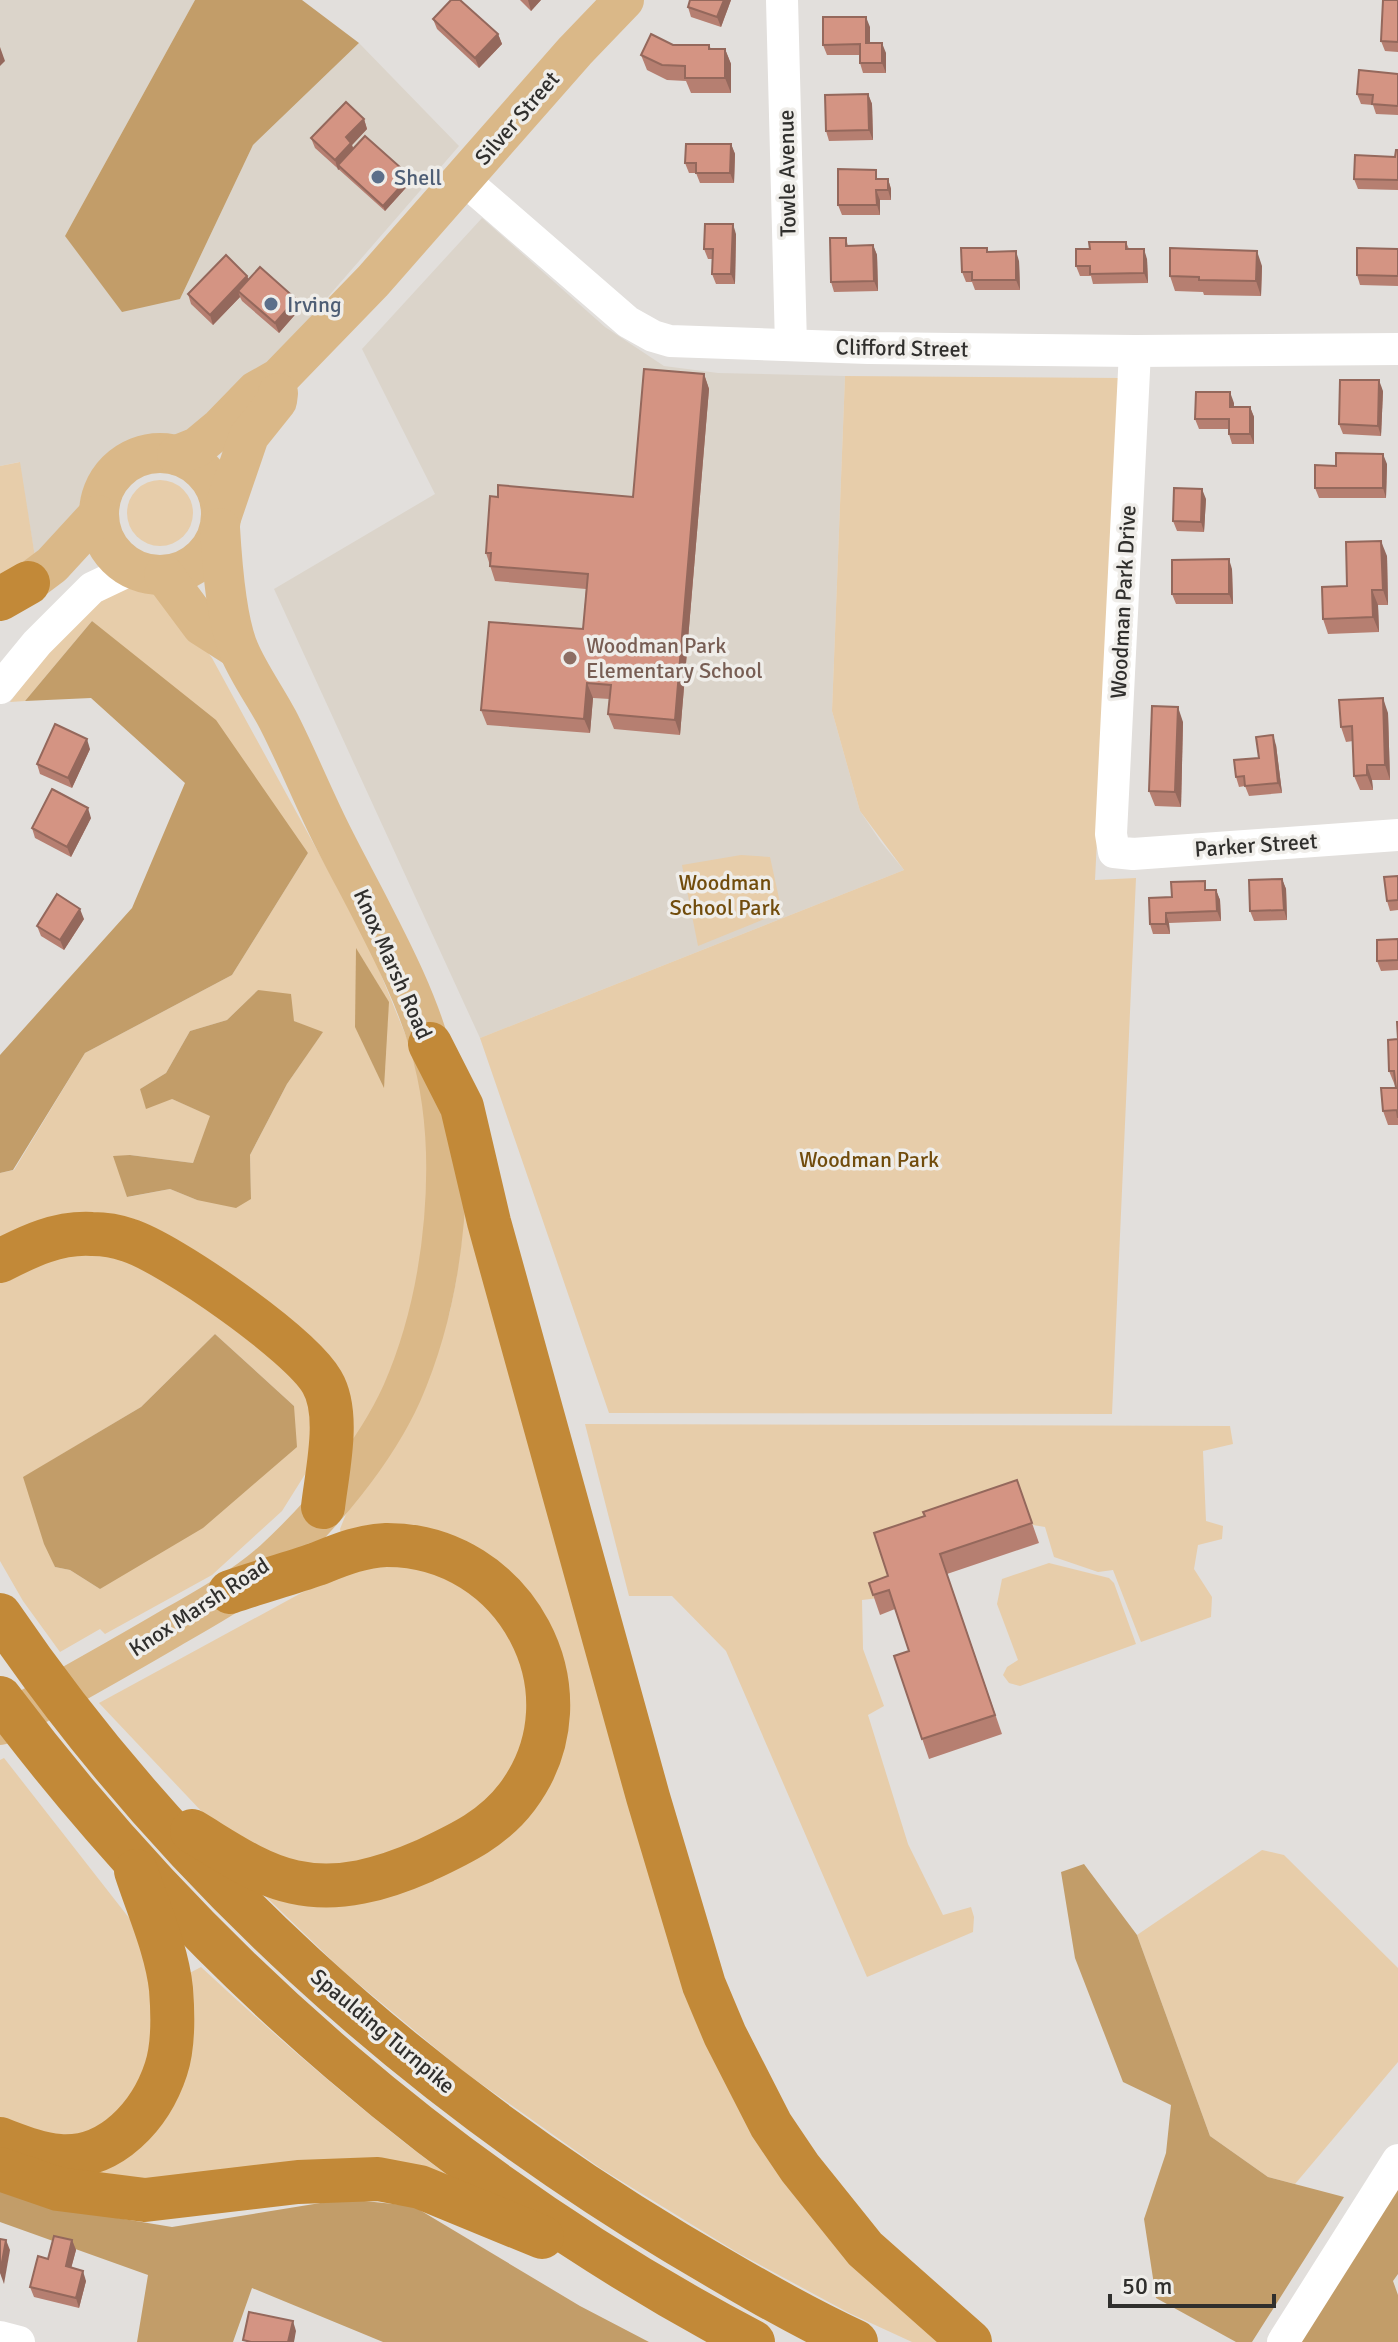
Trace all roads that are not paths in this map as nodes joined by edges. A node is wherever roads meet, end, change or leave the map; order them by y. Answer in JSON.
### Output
{"nodes":[{"id":1,"x":624,"y":0,"type":"edge"},
{"id":2,"x":782,"y":0,"type":"edge"},
{"id":3,"x":463,"y":179,"type":"junction"},
{"id":4,"x":791,"y":345,"type":"junction"},
{"id":5,"x":1398,"y":349,"type":"edge"},
{"id":6,"x":1135,"y":351,"type":"junction"},
{"id":7,"x":279,"y":378,"type":"junction"},
{"id":8,"x":177,"y":455,"type":"junction"},
{"id":9,"x":98,"y":515,"type":"junction"},
{"id":10,"x":221,"y":522,"type":"junction"},
{"id":11,"x":148,"y":572,"type":"junction"},
{"id":12,"x":14,"y":591,"type":"edge"},
{"id":13,"x":37,"y":643,"type":"junction"},
{"id":14,"x":238,"y":649,"type":"junction"},
{"id":15,"x":0,"y":688,"type":"edge"},
{"id":16,"x":1398,"y":835,"type":"edge"},
{"id":17,"x":1114,"y":852,"type":"joint"},
{"id":18,"x":430,"y":1044,"type":"junction"},
{"id":19,"x":0,"y":1261,"type":"edge"},
{"id":20,"x":323,"y":1507,"type":"junction"},
{"id":21,"x":230,"y":1592,"type":"junction"},
{"id":22,"x":0,"y":1615,"type":"edge"},
{"id":23,"x":0,"y":1698,"type":"edge"},
{"id":24,"x":0,"y":1725,"type":"edge"},
{"id":25,"x":152,"y":1808,"type":"junction"},
{"id":26,"x":133,"y":1861,"type":"junction"},
{"id":27,"x":0,"y":2139,"type":"edge"},
{"id":28,"x":1398,"y":2160,"type":"edge"},
{"id":29,"x":0,"y":2169,"type":"edge"},
{"id":30,"x":639,"y":2278,"type":"junction"},
{"id":31,"x":0,"y":2337,"type":"edge"},
{"id":32,"x":19,"y":2342,"type":"edge"},
{"id":33,"x":753,"y":2342,"type":"edge"},
{"id":34,"x":856,"y":2342,"type":"edge"},
{"id":35,"x":970,"y":2342,"type":"edge"},
{"id":36,"x":1283,"y":2342,"type":"edge"}],
"edges":[{"from":1,"to":3,"type":"main road","name":"Silver Street"},
{"from":2,"to":4,"type":"street","name":"Towle Avenue"},
{"from":3,"to":4,"type":"street","name":"Clifford Street"},
{"from":3,"to":7,"type":"main road","name":"Silver Street"},
{"from":4,"to":6,"type":"street","name":"Clifford Street"},
{"from":5,"to":6,"type":"street","name":"Clifford Street"},
{"from":6,"to":17,"type":"street","name":"Woodman Park Drive"},
{"from":7,"to":8,"type":"main road","name":"Silver Street"},
{"from":7,"to":10,"type":"main road","name":"Silver Street"},
{"from":8,"to":9,"type":"main road"},
{"from":8,"to":10,"type":"main road"},
{"from":9,"to":11,"type":"main road"},
{"from":9,"to":12,"type":"main road"},
{"from":10,"to":11,"type":"main road"},
{"from":10,"to":14,"type":"main road","name":"Knox Marsh Road"},
{"from":11,"to":13,"type":"street"},
{"from":11,"to":14,"type":"main road","name":"Knox Marsh Road"},
{"from":12,"to":13,"type":"street"},
{"from":13,"to":15,"type":"street"},
{"from":14,"to":18,"type":"main road","name":"Knox Marsh Road"},
{"from":16,"to":17,"type":"street","name":"Parker Street"},
{"from":18,"to":20,"type":"main road","name":"Knox Marsh Road"},
{"from":18,"to":35,"type":"highway"},
{"from":19,"to":20,"type":"highway"},
{"from":20,"to":21,"type":"main road","name":"Knox Marsh Road"},
{"from":21,"to":24,"type":"main road","name":"Knox Marsh Road"},
{"from":21,"to":25,"type":"highway"},
{"from":22,"to":25,"type":"highway","name":"Spaulding Turnpike"},
{"from":23,"to":26,"type":"highway"},
{"from":25,"to":34,"type":"highway","name":"Spaulding Turnpike"},
{"from":26,"to":27,"type":"highway"},
{"from":26,"to":30,"type":"highway"},
{"from":28,"to":36,"type":"street"},
{"from":29,"to":30,"type":"highway"},
{"from":30,"to":33,"type":"highway"},
{"from":31,"to":32,"type":"street"}]}
